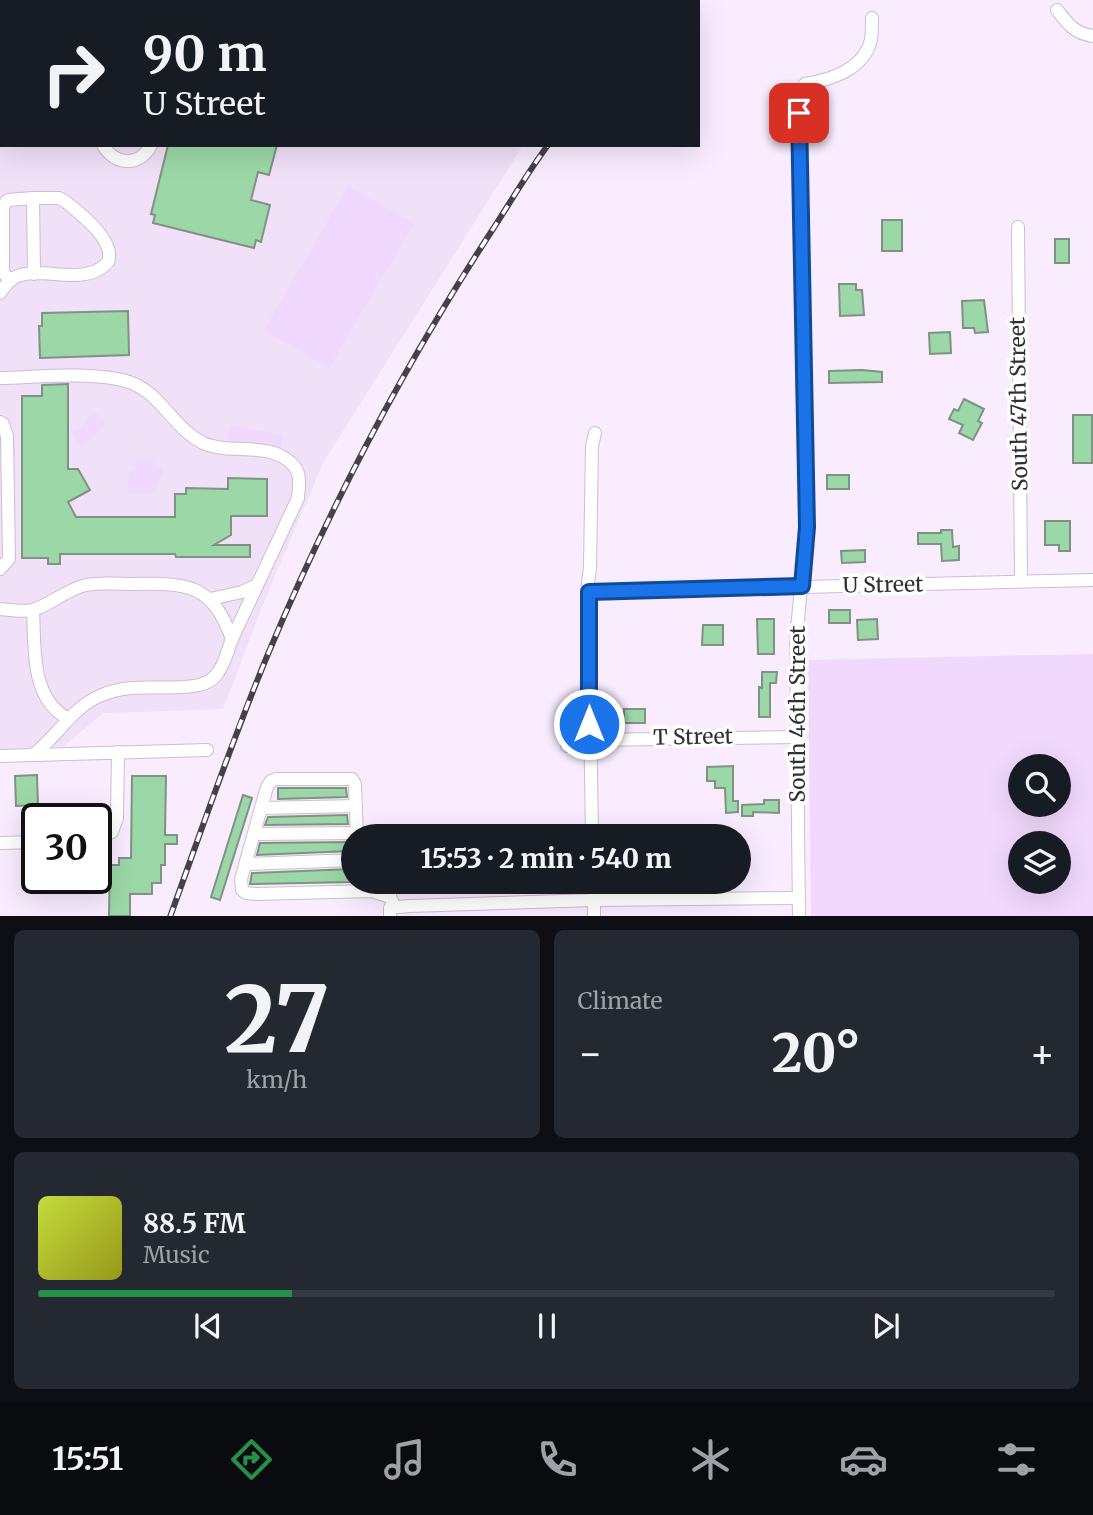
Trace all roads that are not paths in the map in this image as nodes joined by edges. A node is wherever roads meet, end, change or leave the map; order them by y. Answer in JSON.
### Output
{"nodes":[{"id":1,"x":1057,"y":10,"type":"dead end"},
{"id":2,"x":872,"y":18,"type":"dead end"},
{"id":3,"x":1093,"y":36,"type":"edge"},
{"id":4,"x":104,"y":147,"type":"edge"},
{"id":5,"x":149,"y":147,"type":"edge"},
{"id":6,"x":33,"y":198,"type":"junction"},
{"id":7,"x":1018,"y":227,"type":"dead end"},
{"id":8,"x":34,"y":274,"type":"junction"},
{"id":9,"x":11,"y":280,"type":"junction"},
{"id":10,"x":0,"y":293,"type":"edge"},
{"id":11,"x":0,"y":378,"type":"edge"},
{"id":12,"x":0,"y":422,"type":"edge"},
{"id":13,"x":595,"y":433,"type":"dead end"},
{"id":14,"x":0,"y":569,"type":"edge"},
{"id":15,"x":1021,"y":580,"type":"junction"},
{"id":16,"x":1093,"y":580,"type":"edge"},
{"id":17,"x":257,"y":584,"type":"junction"},
{"id":18,"x":802,"y":586,"type":"junction"},
{"id":19,"x":589,"y":592,"type":"junction"},
{"id":20,"x":210,"y":599,"type":"junction"},
{"id":21,"x":0,"y":609,"type":"edge"},
{"id":22,"x":33,"y":610,"type":"junction"},
{"id":23,"x":232,"y":639,"type":"junction"},
{"id":24,"x":69,"y":719,"type":"junction"},
{"id":25,"x":797,"y":737,"type":"junction"},
{"id":26,"x":590,"y":743,"type":"junction"},
{"id":27,"x":567,"y":746,"type":"dead end"},
{"id":28,"x":207,"y":750,"type":"dead end"},
{"id":29,"x":118,"y":752,"type":"junction"},
{"id":30,"x":33,"y":755,"type":"junction"},
{"id":31,"x":0,"y":756,"type":"edge"},
{"id":32,"x":356,"y":806,"type":"junction"},
{"id":33,"x":261,"y":808,"type":"junction"},
{"id":34,"x":357,"y":824,"type":"edge"},
{"id":35,"x":592,"y":824,"type":"edge"},
{"id":36,"x":112,"y":832,"type":"edge"},
{"id":37,"x":254,"y":834,"type":"junction"},
{"id":38,"x":341,"y":835,"type":"edge"},
{"id":39,"x":21,"y":842,"type":"edge"},
{"id":40,"x":0,"y":843,"type":"edge"},
{"id":41,"x":341,"y":860,"type":"edge"},
{"id":42,"x":246,"y":864,"type":"junction"},
{"id":43,"x":341,"y":887,"type":"edge"},
{"id":44,"x":376,"y":894,"type":"edge"},
{"id":45,"x":594,"y":894,"type":"edge"},
{"id":46,"x":799,"y":898,"type":"junction"},
{"id":47,"x":594,"y":900,"type":"junction"},
{"id":48,"x":391,"y":907,"type":"edge"},
{"id":49,"x":594,"y":916,"type":"edge"},
{"id":50,"x":799,"y":916,"type":"edge"}],
"edges":[{"from":1,"to":3,"type":"street"},
{"from":2,"to":18,"type":"street","name":"South 46th Street"},
{"from":4,"to":5,"type":"street"},
{"from":6,"to":8,"type":"street"},
{"from":6,"to":8,"type":"street"},
{"from":6,"to":9,"type":"street"},
{"from":7,"to":15,"type":"street","name":"South 47th Street"},
{"from":8,"to":9,"type":"street"},
{"from":9,"to":10,"type":"street"},
{"from":11,"to":17,"type":"street"},
{"from":12,"to":14,"type":"street"},
{"from":13,"to":19,"type":"street"},
{"from":15,"to":16,"type":"street","name":"U Street"},
{"from":15,"to":18,"type":"street","name":"U Street"},
{"from":17,"to":20,"type":"street"},
{"from":17,"to":23,"type":"street"},
{"from":18,"to":19,"type":"street","name":"U Street"},
{"from":18,"to":25,"type":"street","name":"South 46th Street"},
{"from":19,"to":26,"type":"street"},
{"from":20,"to":22,"type":"street"},
{"from":20,"to":23,"type":"street"},
{"from":21,"to":22,"type":"street"},
{"from":22,"to":24,"type":"street"},
{"from":23,"to":24,"type":"street"},
{"from":24,"to":30,"type":"street"},
{"from":25,"to":26,"type":"street","name":"T Street"},
{"from":25,"to":46,"type":"street","name":"South 46th Street"},
{"from":26,"to":27,"type":"street","name":"T Street"},
{"from":26,"to":35,"type":"street"},
{"from":28,"to":29,"type":"street"},
{"from":29,"to":30,"type":"street"},
{"from":29,"to":36,"type":"street"},
{"from":30,"to":31,"type":"street"},
{"from":32,"to":33,"type":"street"},
{"from":32,"to":33,"type":"street"},
{"from":32,"to":34,"type":"street"},
{"from":33,"to":37,"type":"street"},
{"from":37,"to":38,"type":"street"},
{"from":37,"to":42,"type":"street"},
{"from":39,"to":40,"type":"street"},
{"from":41,"to":42,"type":"street"},
{"from":42,"to":43,"type":"street"},
{"from":44,"to":48,"type":"street"},
{"from":45,"to":47,"type":"street"},
{"from":46,"to":47,"type":"street"},
{"from":46,"to":50,"type":"street","name":"South 46th Street"},
{"from":47,"to":48,"type":"street"},
{"from":47,"to":49,"type":"street"}]}
